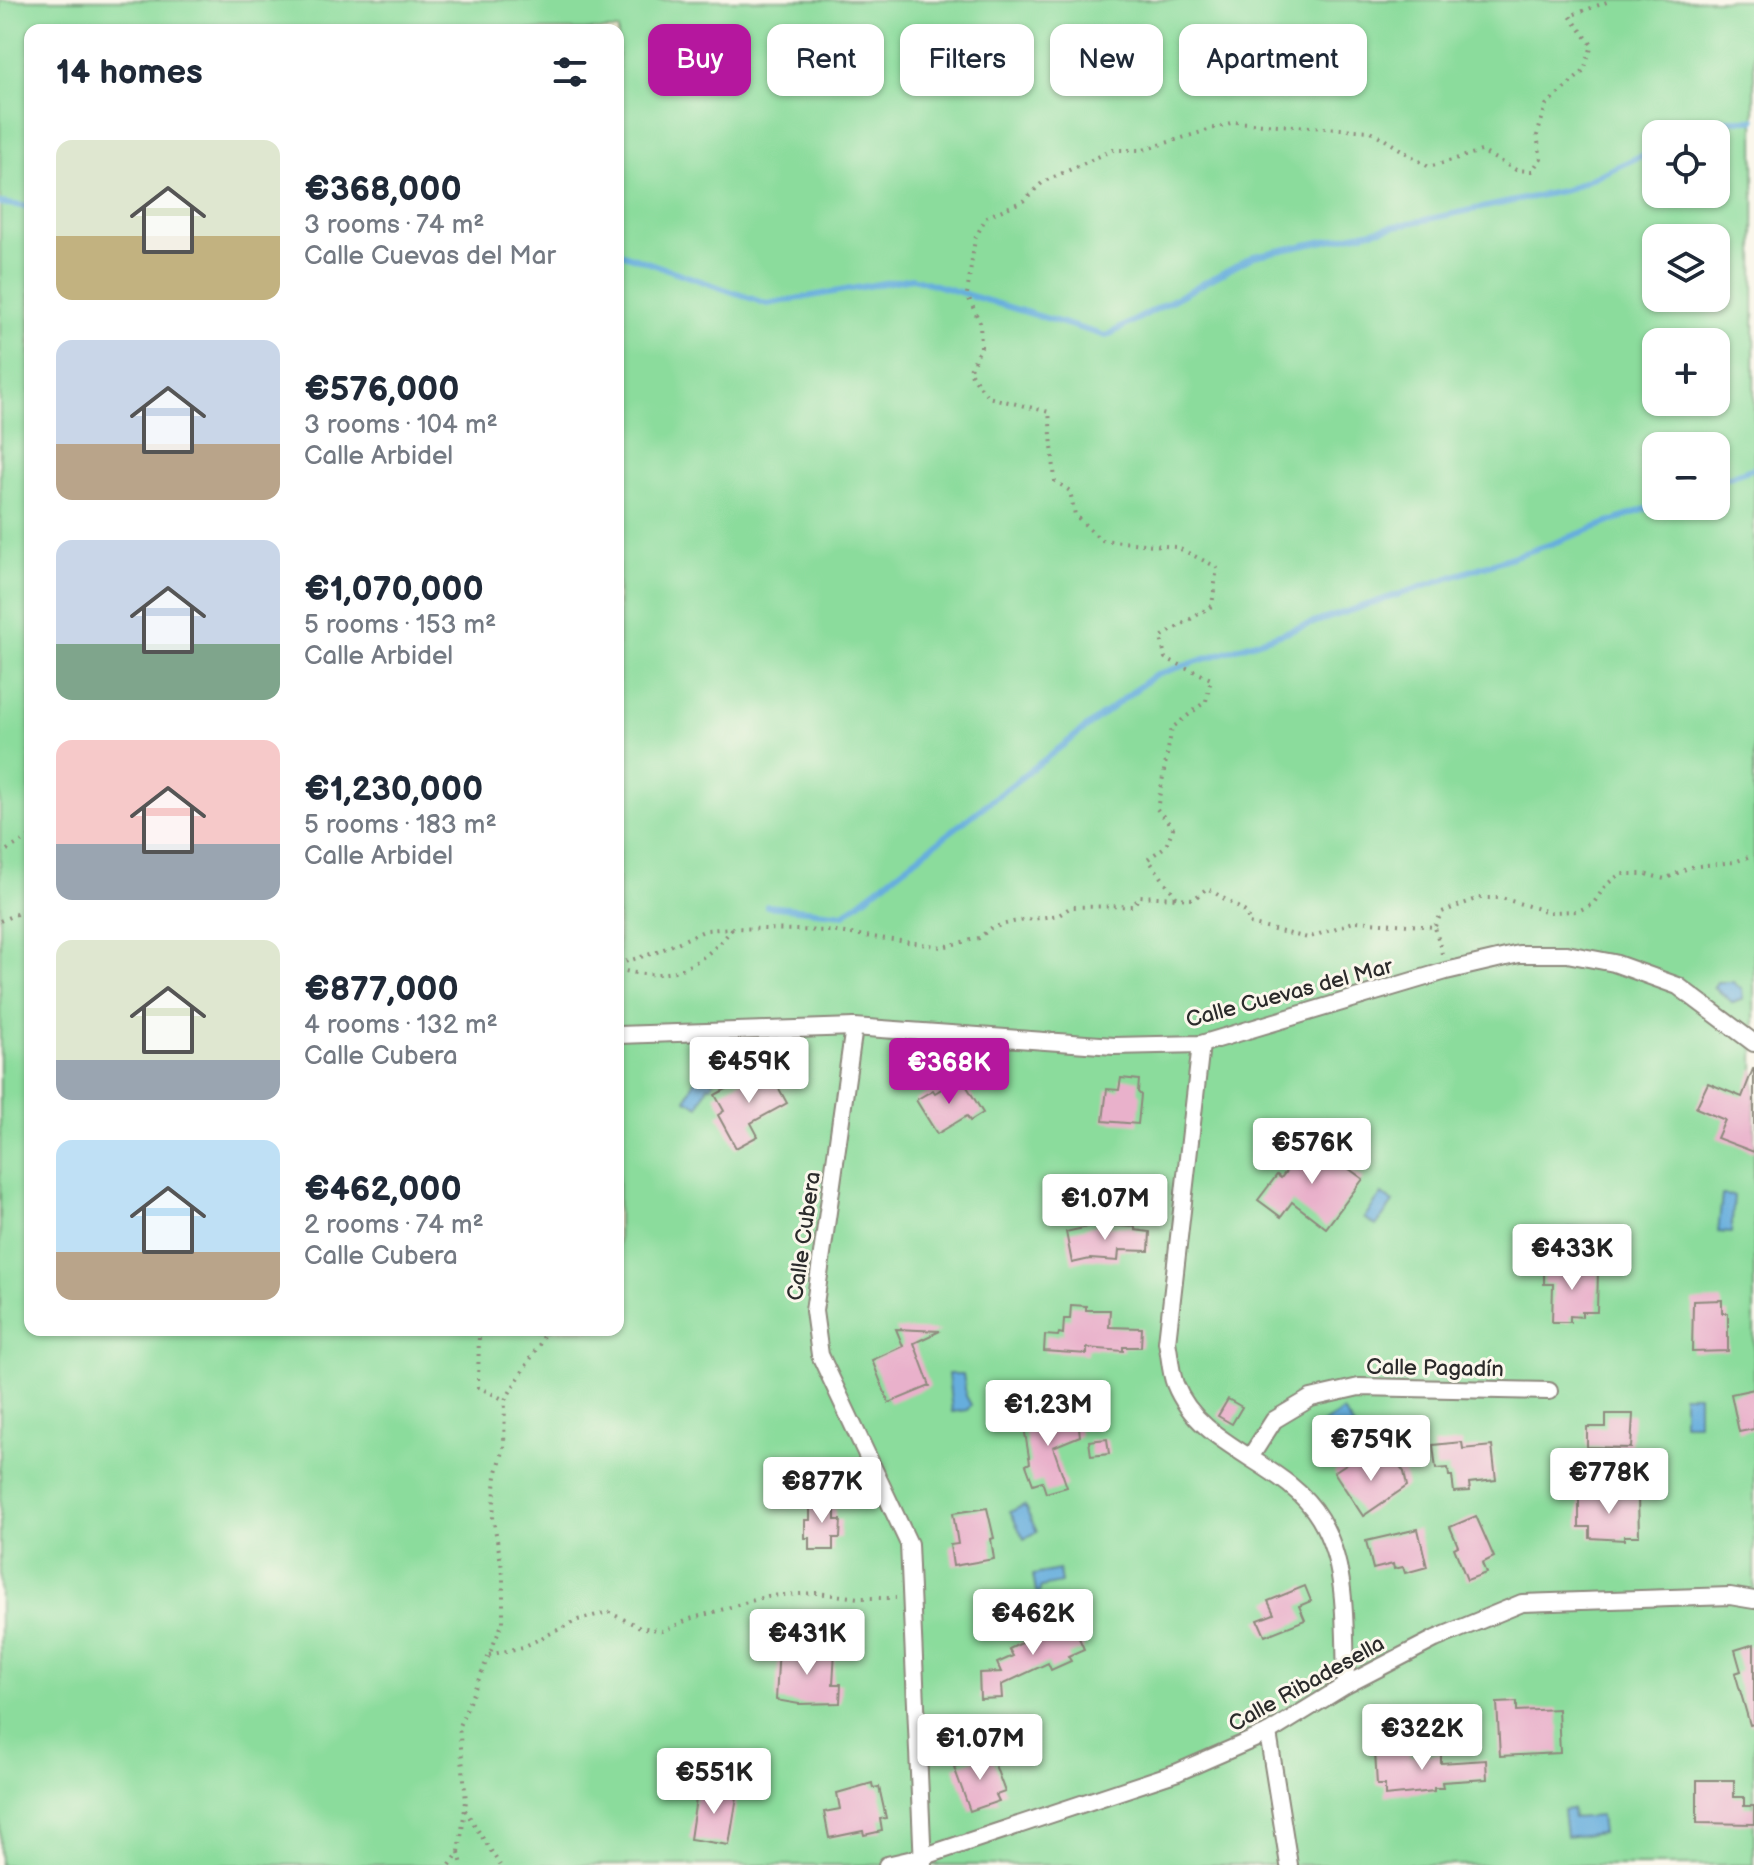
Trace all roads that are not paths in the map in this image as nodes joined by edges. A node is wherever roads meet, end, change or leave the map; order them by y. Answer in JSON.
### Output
{"nodes":[{"id":1,"x":854,"y":1027,"type":"junction"},
{"id":2,"x":624,"y":1035,"type":"edge"},
{"id":3,"x":1754,"y":1043,"type":"edge"},
{"id":4,"x":1201,"y":1044,"type":"junction"},
{"id":5,"x":1549,"y":1391,"type":"dead end"},
{"id":6,"x":1251,"y":1456,"type":"junction"},
{"id":7,"x":1754,"y":1600,"type":"edge"},
{"id":8,"x":1346,"y":1685,"type":"junction"},
{"id":9,"x":1268,"y":1733,"type":"junction"},
{"id":10,"x":922,"y":1861,"type":"edge"},
{"id":11,"x":887,"y":1865,"type":"edge"},
{"id":12,"x":1289,"y":1865,"type":"edge"}],
"edges":[{"from":1,"to":2,"type":"street","name":"Calle Cuevas del Mar"},
{"from":1,"to":4,"type":"street","name":"Calle Cuevas del Mar"},
{"from":1,"to":10,"type":"street","name":"Calle Cubera"},
{"from":3,"to":4,"type":"street","name":"Calle Cuevas del Mar"},
{"from":4,"to":6,"type":"street"},
{"from":5,"to":6,"type":"street","name":"Calle Pagadín"},
{"from":6,"to":8,"type":"street"},
{"from":7,"to":8,"type":"street","name":"Calle Ribadesella"},
{"from":8,"to":9,"type":"street","name":"Calle Ribadesella"},
{"from":9,"to":10,"type":"street","name":"Calle Ribadesella"},
{"from":9,"to":12,"type":"street"},
{"from":10,"to":11,"type":"street","name":"Calle Ribadesella"}]}
